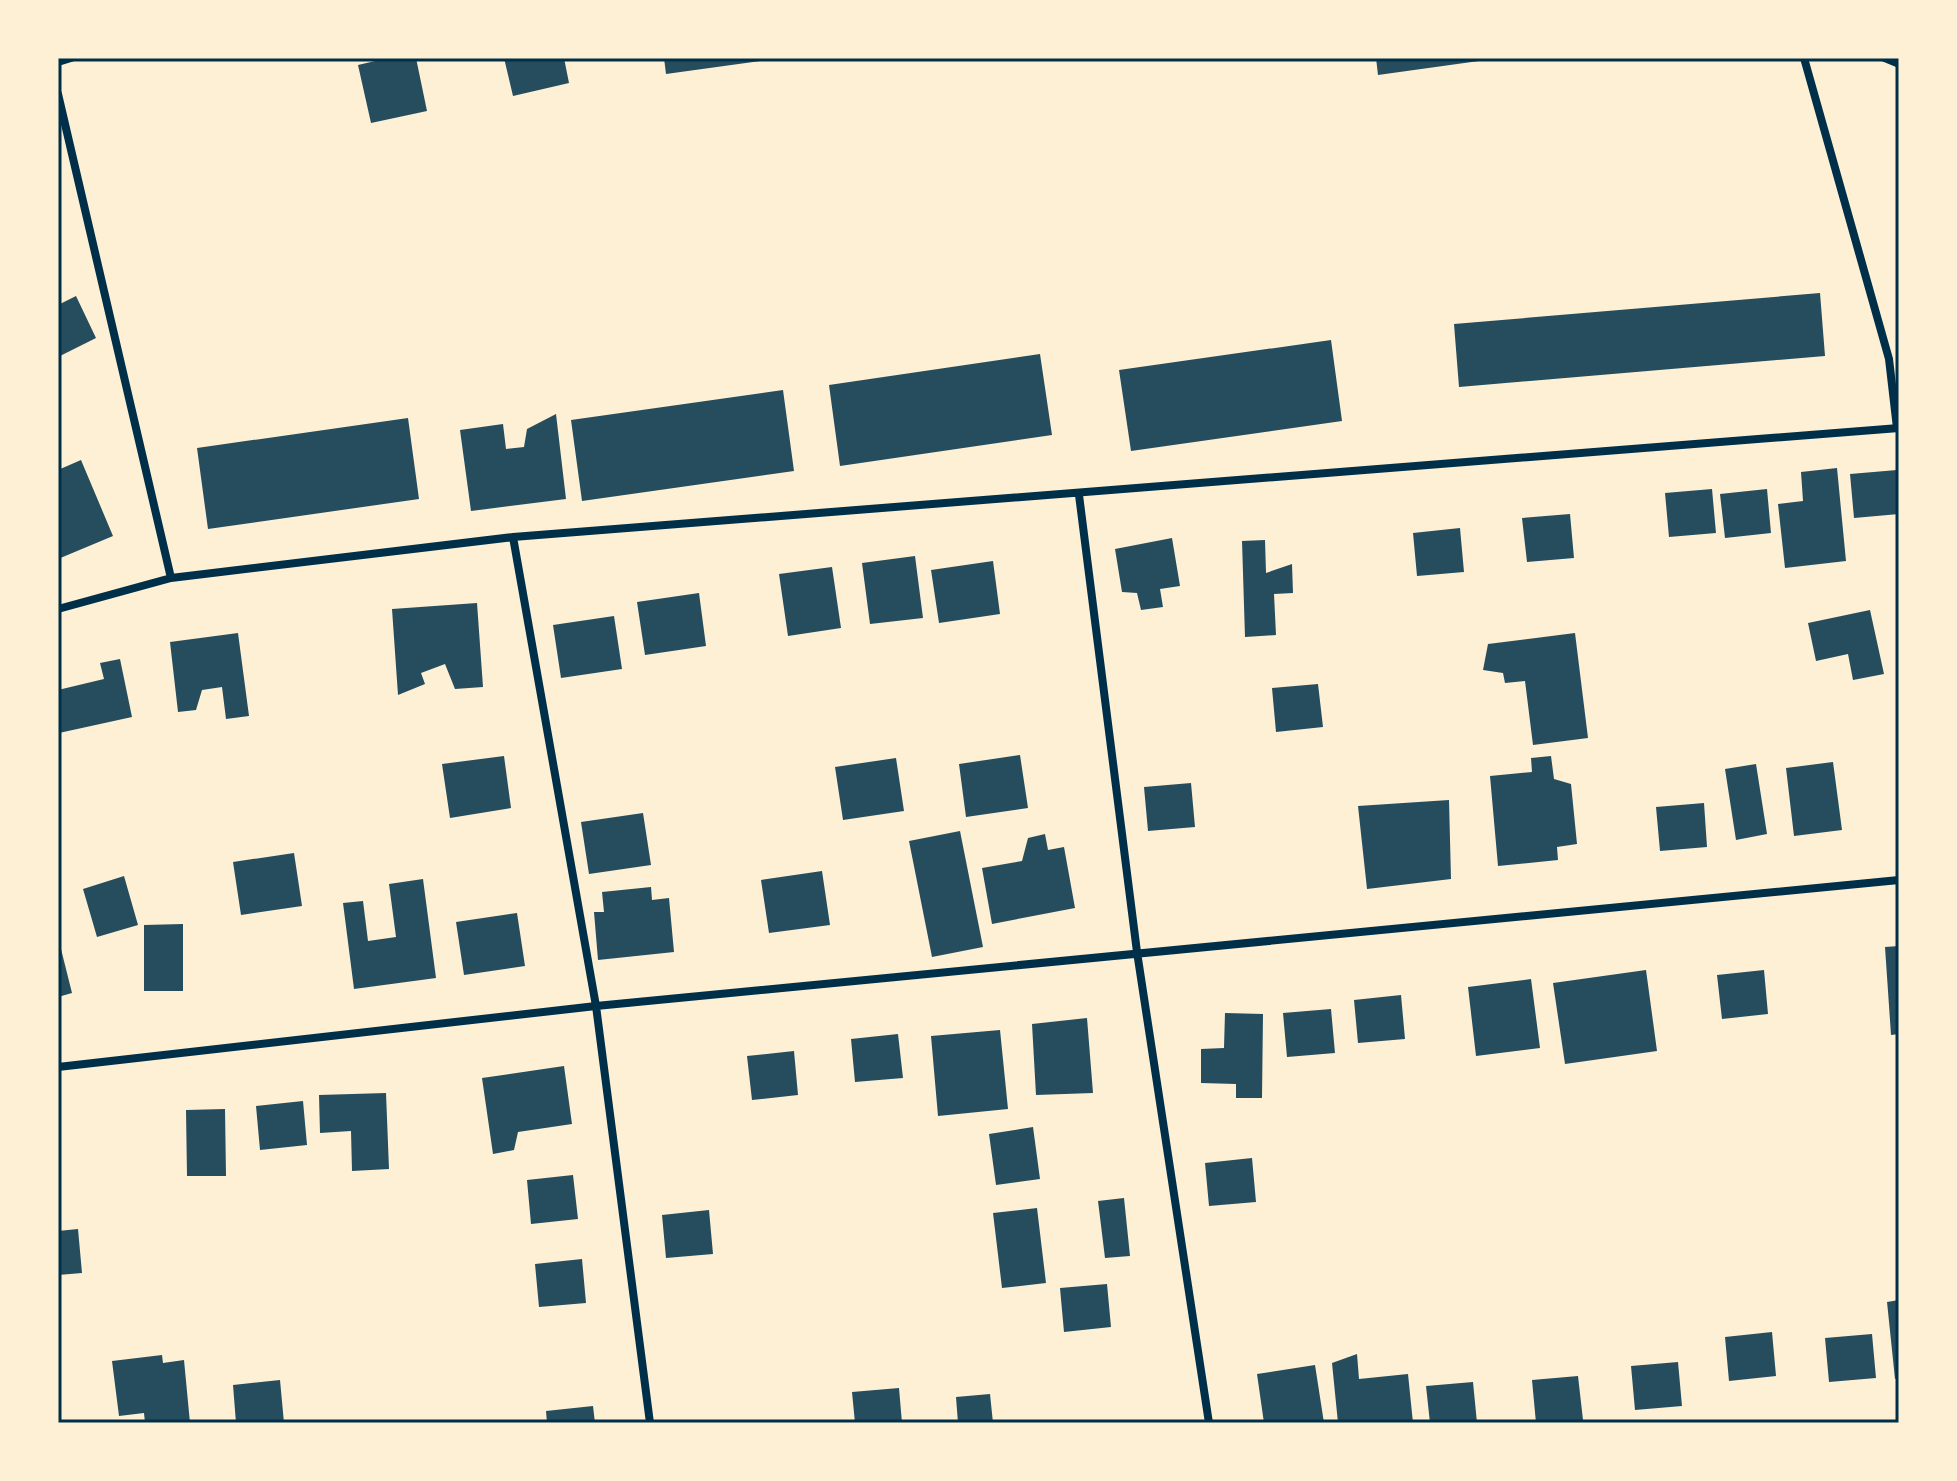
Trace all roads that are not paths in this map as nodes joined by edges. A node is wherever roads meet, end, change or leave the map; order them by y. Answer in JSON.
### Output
{"nodes":[{"id":1,"x":71,"y":58,"type":"edge"},
{"id":2,"x":1804,"y":58,"type":"edge"},
{"id":3,"x":1882,"y":58,"type":"edge"},
{"id":4,"x":58,"y":62,"type":"edge"},
{"id":5,"x":1899,"y":65,"type":"edge"},
{"id":6,"x":58,"y":94,"type":"edge"},
{"id":7,"x":1898,"y":428,"type":"edge"},
{"id":8,"x":1079,"y":495,"type":"junction"},
{"id":9,"x":513,"y":537,"type":"junction"},
{"id":10,"x":171,"y":578,"type":"junction"},
{"id":11,"x":58,"y":609,"type":"edge"},
{"id":12,"x":1899,"y":880,"type":"edge"},
{"id":13,"x":1137,"y":952,"type":"junction"},
{"id":14,"x":596,"y":1006,"type":"junction"},
{"id":15,"x":58,"y":1067,"type":"edge"},
{"id":16,"x":650,"y":1423,"type":"edge"},
{"id":17,"x":1209,"y":1423,"type":"edge"}],
"edges":[{"from":1,"to":4,"type":"street"},
{"from":2,"to":7,"type":"street"},
{"from":3,"to":5,"type":"lane"},
{"from":6,"to":10,"type":"street"},
{"from":7,"to":8,"type":"street"},
{"from":8,"to":9,"type":"street"},
{"from":8,"to":13,"type":"street"},
{"from":9,"to":10,"type":"street"},
{"from":9,"to":14,"type":"street"},
{"from":10,"to":11,"type":"street"},
{"from":12,"to":13,"type":"street"},
{"from":13,"to":14,"type":"street"},
{"from":13,"to":17,"type":"street"},
{"from":14,"to":15,"type":"street"},
{"from":14,"to":16,"type":"street"}]}
